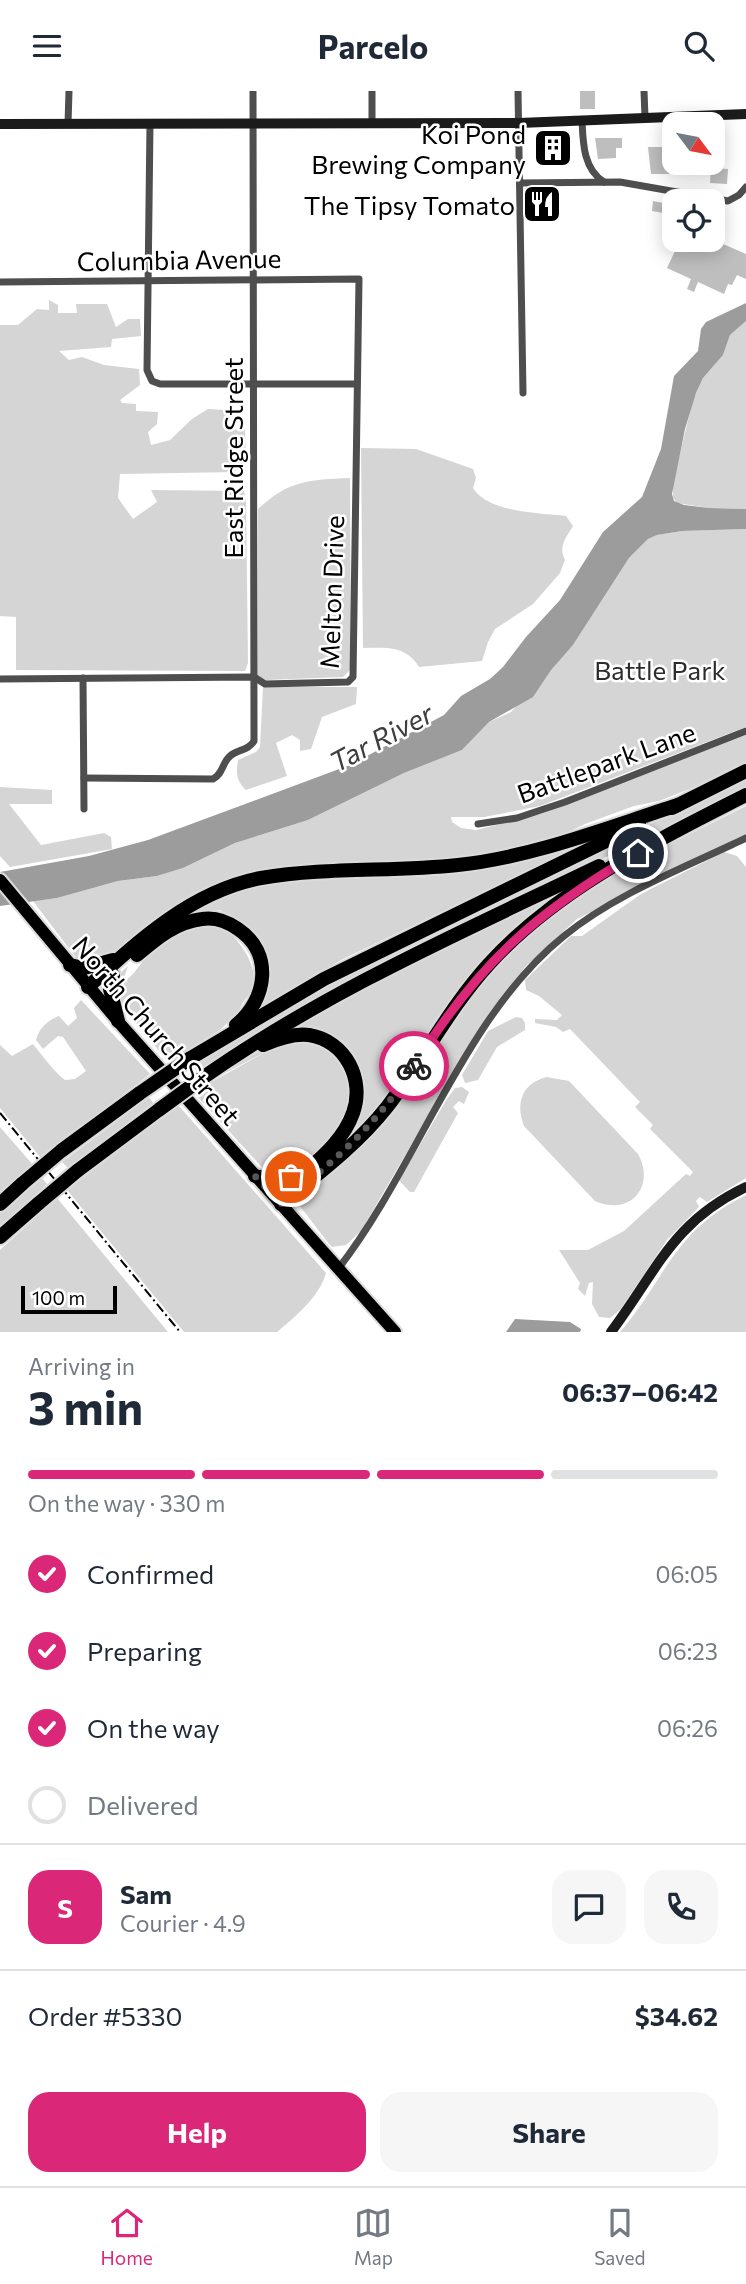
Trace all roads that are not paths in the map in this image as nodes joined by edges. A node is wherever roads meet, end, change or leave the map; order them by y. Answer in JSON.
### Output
{"nodes":[{"id":1,"x":69,"y":91,"type":"edge"},
{"id":2,"x":253,"y":91,"type":"edge"},
{"id":3,"x":372,"y":91,"type":"edge"},
{"id":4,"x":518,"y":91,"type":"edge"},
{"id":5,"x":643,"y":91,"type":"edge"},
{"id":6,"x":746,"y":114,"type":"edge"},
{"id":7,"x":645,"y":117,"type":"junction"},
{"id":8,"x":582,"y":120,"type":"junction"},
{"id":9,"x":253,"y":123,"type":"junction"},
{"id":10,"x":372,"y":123,"type":"junction"},
{"id":11,"x":519,"y":123,"type":"junction"},
{"id":12,"x":0,"y":124,"type":"edge"},
{"id":13,"x":68,"y":124,"type":"junction"},
{"id":14,"x":150,"y":124,"type":"junction"},
{"id":15,"x":605,"y":182,"type":"junction"},
{"id":16,"x":520,"y":183,"type":"junction"},
{"id":17,"x":746,"y":187,"type":"edge"},
{"id":18,"x":359,"y":279,"type":"joint"},
{"id":19,"x":253,"y":280,"type":"junction"},
{"id":20,"x":149,"y":281,"type":"junction"},
{"id":21,"x":0,"y":282,"type":"edge"},
{"id":22,"x":253,"y":383,"type":"junction"},
{"id":23,"x":357,"y":384,"type":"junction"},
{"id":24,"x":523,"y":393,"type":"dead end"},
{"id":25,"x":254,"y":677,"type":"junction"},
{"id":26,"x":83,"y":678,"type":"junction"},
{"id":27,"x":0,"y":679,"type":"edge"},
{"id":28,"x":746,"y":731,"type":"edge"},
{"id":29,"x":746,"y":771,"type":"edge"},
{"id":30,"x":84,"y":778,"type":"junction"},
{"id":31,"x":746,"y":795,"type":"edge"},
{"id":32,"x":678,"y":805,"type":"junction"},
{"id":33,"x":84,"y":809,"type":"dead end"},
{"id":34,"x":478,"y":824,"type":"dead end"},
{"id":35,"x":746,"y":838,"type":"edge"},
{"id":36,"x":662,"y":839,"type":"junction"},
{"id":37,"x":0,"y":880,"type":"edge"},
{"id":38,"x":120,"y":957,"type":"junction"},
{"id":39,"x":70,"y":965,"type":"junction"},
{"id":40,"x":113,"y":975,"type":"junction"},
{"id":41,"x":91,"y":989,"type":"junction"},
{"id":42,"x":117,"y":1021,"type":"junction"},
{"id":43,"x":192,"y":1057,"type":"junction"},
{"id":44,"x":229,"y":1059,"type":"junction"},
{"id":45,"x":303,"y":1173,"type":"junction"},
{"id":46,"x":255,"y":1176,"type":"junction"},
{"id":47,"x":746,"y":1187,"type":"edge"},
{"id":48,"x":278,"y":1202,"type":"junction"},
{"id":49,"x":0,"y":1204,"type":"edge"},
{"id":50,"x":0,"y":1237,"type":"edge"},
{"id":51,"x":338,"y":1269,"type":"junction"},
{"id":52,"x":395,"y":1332,"type":"edge"},
{"id":53,"x":611,"y":1332,"type":"edge"}],
"edges":[{"from":1,"to":13,"type":"street"},
{"from":2,"to":9,"type":"street","name":"East Ridge Street"},
{"from":3,"to":10,"type":"street"},
{"from":4,"to":11,"type":"street"},
{"from":5,"to":7,"type":"street"},
{"from":6,"to":7,"type":"main road"},
{"from":7,"to":8,"type":"main road"},
{"from":8,"to":11,"type":"main road"},
{"from":8,"to":15,"type":"street"},
{"from":9,"to":10,"type":"main road"},
{"from":9,"to":14,"type":"main road"},
{"from":9,"to":19,"type":"street","name":"East Ridge Street"},
{"from":10,"to":11,"type":"main road"},
{"from":11,"to":16,"type":"street"},
{"from":12,"to":13,"type":"main road"},
{"from":13,"to":14,"type":"main road"},
{"from":14,"to":20,"type":"street"},
{"from":15,"to":16,"type":"street"},
{"from":15,"to":17,"type":"street"},
{"from":16,"to":24,"type":"street"},
{"from":18,"to":19,"type":"street","name":"Columbia Avenue"},
{"from":18,"to":23,"type":"street","name":"Melton Drive"},
{"from":19,"to":20,"type":"street","name":"Columbia Avenue"},
{"from":19,"to":22,"type":"street","name":"East Ridge Street"},
{"from":20,"to":21,"type":"street","name":"Columbia Avenue"},
{"from":20,"to":22,"type":"street"},
{"from":22,"to":23,"type":"street"},
{"from":22,"to":25,"type":"street","name":"East Ridge Street"},
{"from":23,"to":25,"type":"street","name":"Melton Drive"},
{"from":25,"to":26,"type":"street","name":"Melton Drive"},
{"from":25,"to":30,"type":"street","name":"East Ridge Street"},
{"from":26,"to":27,"type":"street","name":"Melton Drive"},
{"from":26,"to":30,"type":"street"},
{"from":28,"to":34,"type":"street","name":"Battlepark Lane"},
{"from":29,"to":32,"type":"highway"},
{"from":30,"to":33,"type":"street"},
{"from":31,"to":36,"type":"highway"},
{"from":32,"to":38,"type":"highway"},
{"from":32,"to":43,"type":"highway"},
{"from":35,"to":51,"type":"street"},
{"from":36,"to":44,"type":"highway"},
{"from":36,"to":48,"type":"highway"},
{"from":37,"to":39,"type":"main road","name":"North Church Street"},
{"from":38,"to":39,"type":"highway"},
{"from":38,"to":41,"type":"highway"},
{"from":39,"to":41,"type":"main road","name":"North Church Street"},
{"from":40,"to":41,"type":"highway"},
{"from":40,"to":42,"type":"highway"},
{"from":40,"to":43,"type":"highway"},
{"from":41,"to":42,"type":"main road","name":"North Church Street"},
{"from":42,"to":46,"type":"main road","name":"North Church Street"},
{"from":43,"to":49,"type":"highway","bridge":true},
{"from":44,"to":45,"type":"highway"},
{"from":44,"to":50,"type":"highway","bridge":true},
{"from":45,"to":46,"type":"highway"},
{"from":45,"to":48,"type":"highway"},
{"from":46,"to":48,"type":"main road","name":"North Church Street"},
{"from":47,"to":53,"type":"main road"},
{"from":48,"to":51,"type":"main road","name":"North Church Street"},
{"from":51,"to":52,"type":"main road","name":"North Church Street"}]}
